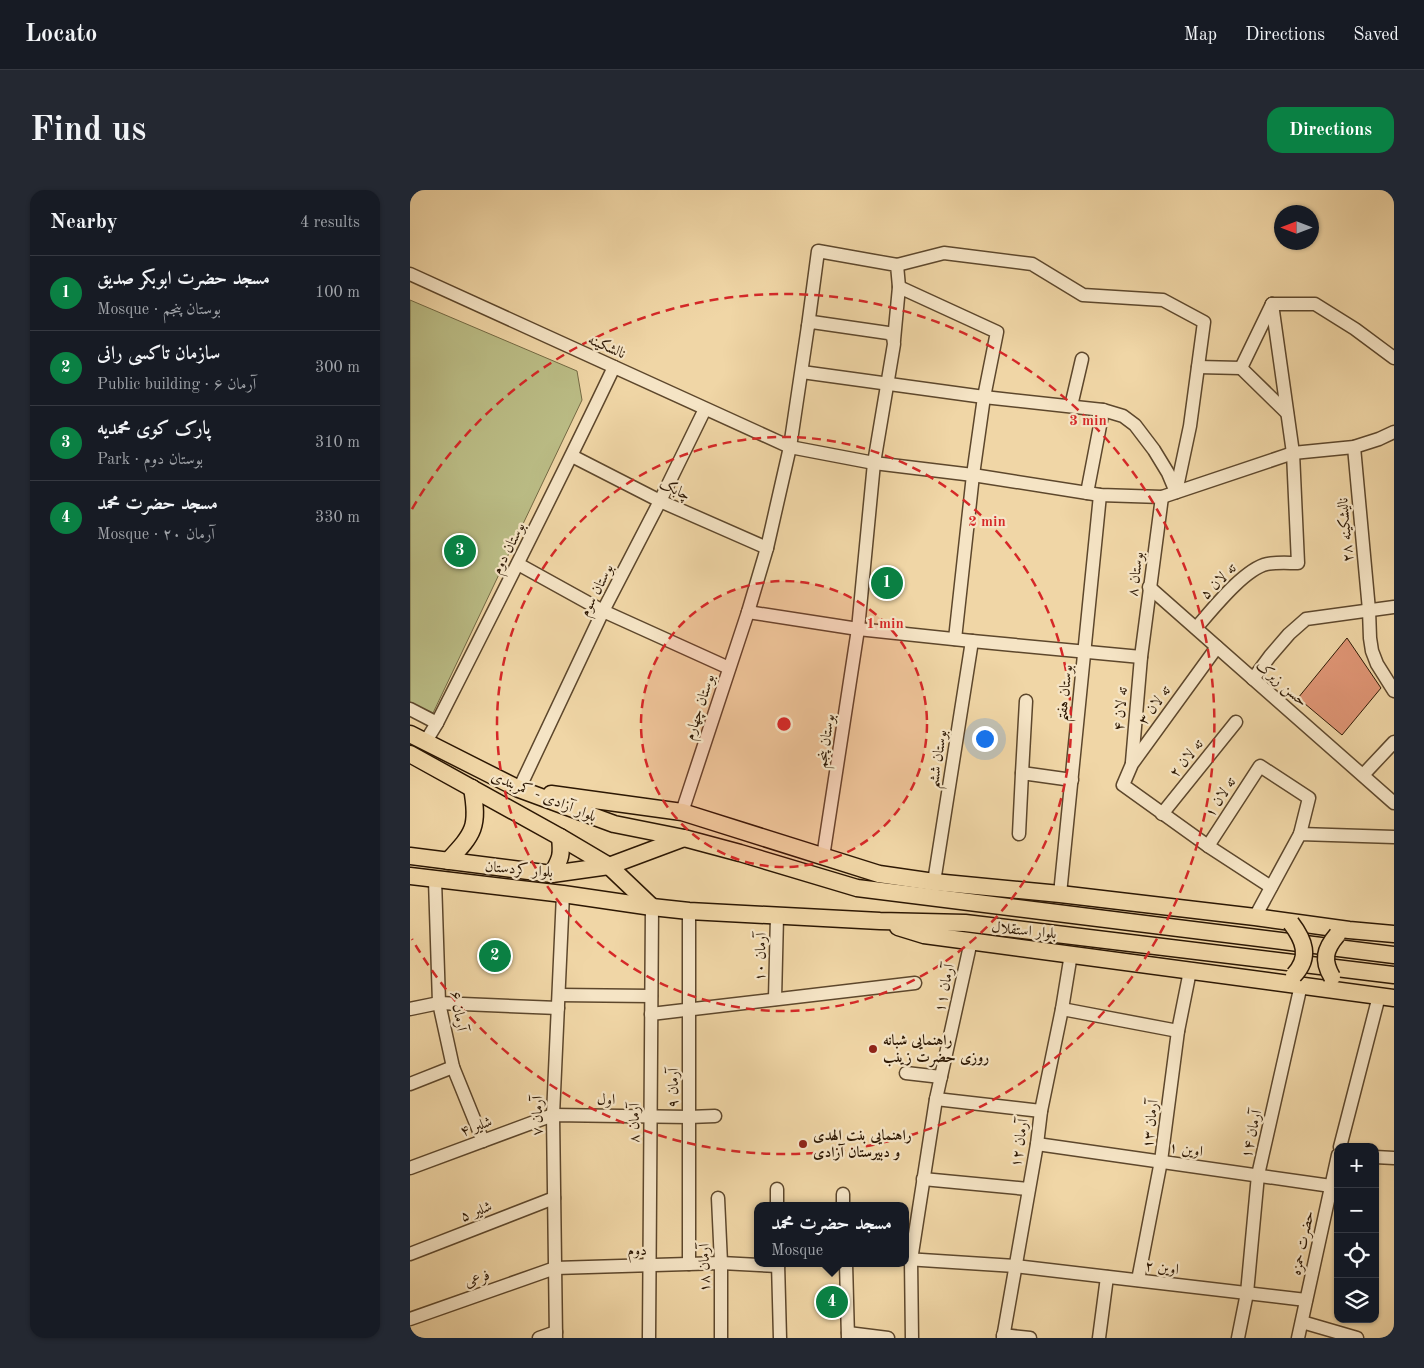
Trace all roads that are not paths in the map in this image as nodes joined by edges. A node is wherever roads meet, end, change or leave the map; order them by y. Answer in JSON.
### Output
{"nodes":[{"id":1,"x":897,"y":265,"type":"junction"},
{"id":2,"x":410,"y":274,"type":"edge"},
{"id":3,"x":899,"y":287,"type":"junction"},
{"id":4,"x":1272,"y":304,"type":"junction"},
{"id":5,"x":808,"y":326,"type":"junction"},
{"id":6,"x":894,"y":340,"type":"junction"},
{"id":7,"x":1394,"y":358,"type":"edge"},
{"id":8,"x":1082,"y":359,"type":"dead end"},
{"id":9,"x":614,"y":367,"type":"junction"},
{"id":10,"x":1198,"y":367,"type":"junction"},
{"id":11,"x":1241,"y":368,"type":"junction"},
{"id":12,"x":802,"y":372,"type":"junction"},
{"id":13,"x":887,"y":384,"type":"junction"},
{"id":14,"x":984,"y":397,"type":"junction"},
{"id":15,"x":1071,"y":406,"type":"junction"},
{"id":16,"x":705,"y":408,"type":"junction"},
{"id":17,"x":1103,"y":410,"type":"junction"},
{"id":18,"x":1287,"y":413,"type":"junction"},
{"id":19,"x":1394,"y":432,"type":"edge"},
{"id":20,"x":790,"y":447,"type":"junction"},
{"id":21,"x":1354,"y":447,"type":"junction"},
{"id":22,"x":1293,"y":453,"type":"junction"},
{"id":23,"x":572,"y":456,"type":"junction"},
{"id":24,"x":874,"y":463,"type":"junction"},
{"id":25,"x":973,"y":475,"type":"junction"},
{"id":26,"x":1176,"y":492,"type":"junction"},
{"id":27,"x":1094,"y":494,"type":"junction"},
{"id":28,"x":1162,"y":497,"type":"junction"},
{"id":29,"x":660,"y":501,"type":"junction"},
{"id":30,"x":767,"y":548,"type":"junction"},
{"id":31,"x":518,"y":564,"type":"junction"},
{"id":32,"x":1149,"y":587,"type":"junction"},
{"id":33,"x":1394,"y":607,"type":"edge"},
{"id":34,"x":1369,"y":610,"type":"junction"},
{"id":35,"x":603,"y":611,"type":"junction"},
{"id":36,"x":748,"y":612,"type":"junction"},
{"id":37,"x":1196,"y":628,"type":"junction"},
{"id":38,"x":858,"y":629,"type":"junction"},
{"id":39,"x":955,"y":639,"type":"junction"},
{"id":40,"x":972,"y":642,"type":"junction"},
{"id":41,"x":1217,"y":647,"type":"junction"},
{"id":42,"x":1084,"y":652,"type":"junction"},
{"id":43,"x":1141,"y":656,"type":"junction"},
{"id":44,"x":729,"y":668,"type":"junction"},
{"id":45,"x":1253,"y":679,"type":"junction"},
{"id":46,"x":1394,"y":691,"type":"edge"},
{"id":47,"x":1026,"y":701,"type":"dead end"},
{"id":48,"x":410,"y":710,"type":"edge"},
{"id":49,"x":1236,"y":722,"type":"dead end"},
{"id":50,"x":437,"y":723,"type":"junction"},
{"id":51,"x":410,"y":734,"type":"edge"},
{"id":52,"x":426,"y":741,"type":"junction"},
{"id":53,"x":1394,"y":742,"type":"edge"},
{"id":54,"x":410,"y":754,"type":"edge"},
{"id":55,"x":1132,"y":764,"type":"junction"},
{"id":56,"x":1022,"y":773,"type":"junction"},
{"id":57,"x":1362,"y":775,"type":"junction"},
{"id":58,"x":1072,"y":780,"type":"junction"},
{"id":59,"x":472,"y":788,"type":"junction"},
{"id":60,"x":519,"y":789,"type":"junction"},
{"id":61,"x":1394,"y":803,"type":"edge"},
{"id":62,"x":682,"y":812,"type":"junction"},
{"id":63,"x":1162,"y":814,"type":"junction"},
{"id":64,"x":1019,"y":834,"type":"dead end"},
{"id":65,"x":1300,"y":834,"type":"junction"},
{"id":66,"x":560,"y":837,"type":"junction"},
{"id":67,"x":1394,"y":837,"type":"edge"},
{"id":68,"x":684,"y":838,"type":"junction"},
{"id":69,"x":1208,"y":846,"type":"junction"},
{"id":70,"x":410,"y":856,"type":"edge"},
{"id":71,"x":823,"y":857,"type":"junction"},
{"id":72,"x":448,"y":861,"type":"junction"},
{"id":73,"x":609,"y":866,"type":"junction"},
{"id":74,"x":552,"y":874,"type":"junction"},
{"id":75,"x":410,"y":876,"type":"edge"},
{"id":76,"x":436,"y":880,"type":"junction"},
{"id":77,"x":934,"y":882,"type":"junction"},
{"id":78,"x":1271,"y":887,"type":"junction"},
{"id":79,"x":564,"y":894,"type":"junction"},
{"id":80,"x":1060,"y":894,"type":"junction"},
{"id":81,"x":652,"y":908,"type":"junction"},
{"id":82,"x":689,"y":912,"type":"junction"},
{"id":83,"x":777,"y":916,"type":"junction"},
{"id":84,"x":1255,"y":917,"type":"junction"},
{"id":85,"x":880,"y":921,"type":"junction"},
{"id":86,"x":1289,"y":922,"type":"junction"},
{"id":87,"x":1343,"y":932,"type":"junction"},
{"id":88,"x":1394,"y":934,"type":"edge"},
{"id":89,"x":971,"y":941,"type":"junction"},
{"id":90,"x":1071,"y":954,"type":"junction"},
{"id":91,"x":1394,"y":955,"type":"edge"},
{"id":92,"x":1190,"y":970,"type":"junction"},
{"id":93,"x":1394,"y":975,"type":"edge"},
{"id":94,"x":1298,"y":980,"type":"junction"},
{"id":95,"x":915,"y":983,"type":"dead end"},
{"id":96,"x":1336,"y":983,"type":"junction"},
{"id":97,"x":651,"y":996,"type":"junction"},
{"id":98,"x":1387,"y":997,"type":"edge"},
{"id":99,"x":775,"y":999,"type":"junction"},
{"id":100,"x":558,"y":1002,"type":"junction"},
{"id":101,"x":439,"y":1003,"type":"junction"},
{"id":102,"x":410,"y":1009,"type":"edge"},
{"id":103,"x":690,"y":1009,"type":"junction"},
{"id":104,"x":1062,"y":1009,"type":"junction"},
{"id":105,"x":651,"y":1014,"type":"junction"},
{"id":106,"x":1178,"y":1032,"type":"junction"},
{"id":107,"x":453,"y":1067,"type":"junction"},
{"id":108,"x":906,"y":1072,"type":"dead end"},
{"id":109,"x":941,"y":1077,"type":"junction"},
{"id":110,"x":410,"y":1084,"type":"edge"},
{"id":111,"x":936,"y":1098,"type":"junction"},
{"id":112,"x":1041,"y":1111,"type":"junction"},
{"id":113,"x":552,"y":1115,"type":"junction"},
{"id":114,"x":650,"y":1115,"type":"junction"},
{"id":115,"x":715,"y":1116,"type":"dead end"},
{"id":116,"x":689,"y":1117,"type":"junction"},
{"id":117,"x":483,"y":1141,"type":"junction"},
{"id":118,"x":1341,"y":1143,"type":"edge"},
{"id":119,"x":1037,"y":1144,"type":"junction"},
{"id":120,"x":1379,"y":1157,"type":"edge"},
{"id":121,"x":1394,"y":1158,"type":"edge"},
{"id":122,"x":1161,"y":1161,"type":"junction"},
{"id":123,"x":410,"y":1168,"type":"edge"},
{"id":124,"x":1334,"y":1173,"type":"edge"},
{"id":125,"x":1258,"y":1175,"type":"junction"},
{"id":126,"x":923,"y":1179,"type":"junction"},
{"id":127,"x":1331,"y":1186,"type":"junction"},
{"id":128,"x":777,"y":1188,"type":"dead end"},
{"id":129,"x":1028,"y":1188,"type":"junction"},
{"id":130,"x":554,"y":1198,"type":"junction"},
{"id":131,"x":718,"y":1198,"type":"dead end"},
{"id":132,"x":778,"y":1202,"type":"edge"},
{"id":133,"x":410,"y":1254,"type":"edge"},
{"id":134,"x":909,"y":1255,"type":"edge"},
{"id":135,"x":909,"y":1260,"type":"edge"},
{"id":136,"x":721,"y":1263,"type":"junction"},
{"id":137,"x":690,"y":1264,"type":"junction"},
{"id":138,"x":754,"y":1264,"type":"edge"},
{"id":139,"x":649,"y":1266,"type":"junction"},
{"id":140,"x":1015,"y":1266,"type":"junction"},
{"id":141,"x":778,"y":1267,"type":"edge"},
{"id":142,"x":846,"y":1267,"type":"edge"},
{"id":143,"x":908,"y":1267,"type":"edge"},
{"id":144,"x":555,"y":1268,"type":"junction"},
{"id":145,"x":1107,"y":1277,"type":"junction"},
{"id":146,"x":1138,"y":1280,"type":"junction"},
{"id":147,"x":1247,"y":1293,"type":"junction"},
{"id":148,"x":1306,"y":1300,"type":"junction"},
{"id":149,"x":410,"y":1318,"type":"edge"},
{"id":150,"x":1302,"y":1322,"type":"junction"},
{"id":151,"x":556,"y":1335,"type":"edge"},
{"id":152,"x":848,"y":1336,"type":"edge"},
{"id":153,"x":1003,"y":1336,"type":"edge"},
{"id":154,"x":539,"y":1338,"type":"edge"},
{"id":155,"x":649,"y":1338,"type":"edge"},
{"id":156,"x":721,"y":1338,"type":"edge"},
{"id":157,"x":780,"y":1338,"type":"edge"},
{"id":158,"x":888,"y":1338,"type":"edge"},
{"id":159,"x":912,"y":1338,"type":"edge"},
{"id":160,"x":1030,"y":1338,"type":"edge"},
{"id":161,"x":1099,"y":1338,"type":"edge"},
{"id":162,"x":1238,"y":1338,"type":"edge"},
{"id":163,"x":1298,"y":1338,"type":"edge"},
{"id":164,"x":1357,"y":1338,"type":"edge"}],
"edges":[{"from":1,"to":3,"type":"street","name":"بوستان پنجم"},
{"from":1,"to":5,"type":"street","name":"بوستان چهارم"},
{"from":1,"to":10,"type":"street"},
{"from":2,"to":9,"type":"street","name":"نالشکینه"},
{"from":3,"to":6,"type":"street","name":"بوستان پنجم"},
{"from":3,"to":14,"type":"street"},
{"from":4,"to":7,"type":"street"},
{"from":4,"to":11,"type":"street"},
{"from":4,"to":18,"type":"street"},
{"from":5,"to":6,"type":"street"},
{"from":5,"to":12,"type":"street","name":"بوستان چهارم"},
{"from":6,"to":13,"type":"street","name":"بوستان پنجم"},
{"from":8,"to":15,"type":"street"},
{"from":9,"to":16,"type":"street","name":"نالشکینه"},
{"from":9,"to":23,"type":"street","name":"بوستان دوم"},
{"from":10,"to":11,"type":"street"},
{"from":10,"to":26,"type":"street"},
{"from":11,"to":18,"type":"street"},
{"from":12,"to":13,"type":"street"},
{"from":12,"to":20,"type":"street","name":"بوستان چهارم"},
{"from":13,"to":14,"type":"street"},
{"from":13,"to":24,"type":"street","name":"بوستان پنجم"},
{"from":14,"to":15,"type":"street"},
{"from":14,"to":25,"type":"street"},
{"from":15,"to":17,"type":"street"},
{"from":16,"to":20,"type":"street","name":"نالشکینه"},
{"from":16,"to":29,"type":"street","name":"بوستان سوم"},
{"from":17,"to":26,"type":"street"},
{"from":17,"to":27,"type":"street","name":"بوستان هفتم"},
{"from":18,"to":22,"type":"street"},
{"from":19,"to":21,"type":"street"},
{"from":20,"to":24,"type":"street","name":"نالشکینه"},
{"from":20,"to":30,"type":"street","name":"بوستان چهارم"},
{"from":21,"to":22,"type":"street"},
{"from":21,"to":34,"type":"street","name":"نالیشکینه ۲۸"},
{"from":22,"to":26,"type":"street"},
{"from":22,"to":37,"type":"street","name":"ته لان ۵"},
{"from":23,"to":29,"type":"street","name":"چابک"},
{"from":23,"to":31,"type":"street","name":"بوستان دوم"},
{"from":24,"to":25,"type":"street","name":"نالشکینه"},
{"from":24,"to":38,"type":"street","name":"بوستان پنجم"},
{"from":25,"to":27,"type":"street","name":"نالشکینه"},
{"from":25,"to":39,"type":"street"},
{"from":26,"to":28,"type":"street"},
{"from":27,"to":28,"type":"street","name":"نالشکینه"},
{"from":27,"to":42,"type":"street","name":"بوستان هفتم"},
{"from":28,"to":32,"type":"street","name":"بوستان ۸"},
{"from":29,"to":30,"type":"street","name":"چابک"},
{"from":29,"to":35,"type":"street","name":"بوستان سوم"},
{"from":30,"to":36,"type":"street","name":"بوستان چهارم"},
{"from":31,"to":35,"type":"street"},
{"from":31,"to":50,"type":"street","name":"بوستان دوم"},
{"from":32,"to":37,"type":"street","name":"حسن زیرک"},
{"from":32,"to":43,"type":"street","name":"بوستان ۸"},
{"from":33,"to":34,"type":"street"},
{"from":34,"to":45,"type":"street"},
{"from":34,"to":46,"type":"street","name":"نالیشکینه ۲۸"},
{"from":35,"to":44,"type":"street"},
{"from":35,"to":60,"type":"street","name":"بوستان سوم"},
{"from":36,"to":38,"type":"street"},
{"from":36,"to":44,"type":"street","name":"بوستان چهارم"},
{"from":37,"to":41,"type":"street","name":"حسن زیرک"},
{"from":38,"to":39,"type":"street"},
{"from":38,"to":71,"type":"street","name":"بوستان پنجم"},
{"from":39,"to":40,"type":"street"},
{"from":40,"to":42,"type":"street"},
{"from":40,"to":77,"type":"street","name":"بوستان ششم"},
{"from":41,"to":45,"type":"street","name":"حسن زیرک"},
{"from":41,"to":55,"type":"street","name":"ته لان ۳"},
{"from":42,"to":43,"type":"street"},
{"from":42,"to":58,"type":"street","name":"بوستان هفتم"},
{"from":43,"to":55,"type":"street","name":"ته لان ۴"},
{"from":44,"to":62,"type":"street","name":"بوستان چهارم"},
{"from":45,"to":57,"type":"street","name":"حسن زیرک"},
{"from":47,"to":56,"type":"street"},
{"from":48,"to":50,"type":"street"},
{"from":49,"to":63,"type":"street","name":"ته لان ۲"},
{"from":50,"to":52,"type":"street","name":"بوستان دوم"},
{"from":51,"to":52,"type":"main road","name":"بلوار آزادی - کمربندی"},
{"from":52,"to":60,"type":"main road","name":"بلوار آزادی - کمربندی"},
{"from":53,"to":57,"type":"street"},
{"from":54,"to":59,"type":"main road","name":"بلوار آزادی - کمربندی"},
{"from":55,"to":63,"type":"street","name":"ته لان ۳"},
{"from":56,"to":58,"type":"street"},
{"from":56,"to":64,"type":"street"},
{"from":57,"to":61,"type":"street","name":"حسن زیرک"},
{"from":58,"to":80,"type":"street","name":"بوستان هفتم"},
{"from":59,"to":66,"type":"main road","name":"بلوار آزادی - کمربندی"},
{"from":59,"to":72,"type":"main road"},
{"from":60,"to":62,"type":"main road"},
{"from":60,"to":68,"type":"main road","name":"بلوار آزادی - کمربندی"},
{"from":62,"to":71,"type":"main road"},
{"from":63,"to":69,"type":"street"},
{"from":65,"to":67,"type":"street"},
{"from":65,"to":69,"type":"street","name":"ته لان ۱"},
{"from":65,"to":78,"type":"street"},
{"from":66,"to":73,"type":"main road","name":"بلوار آزادی - کمربندی"},
{"from":66,"to":74,"type":"main road"},
{"from":68,"to":73,"type":"main road","name":"بلوار کردستان"},
{"from":68,"to":91,"type":"main road","name":"بلوار استقلال"},
{"from":69,"to":78,"type":"street"},
{"from":70,"to":72,"type":"main road","name":"بلوار کردستان"},
{"from":71,"to":77,"type":"main road"},
{"from":72,"to":74,"type":"main road","name":"بلوار کردستان"},
{"from":73,"to":74,"type":"main road","name":"بلوار کردستان"},
{"from":73,"to":81,"type":"main road","name":"بلوار آزادی - کمربندی"},
{"from":75,"to":76,"type":"main road","name":"بلوار کردستان"},
{"from":76,"to":79,"type":"main road","name":"بلوار کردستان"},
{"from":76,"to":101,"type":"street","name":"آرمان ۶"},
{"from":77,"to":80,"type":"main road"},
{"from":78,"to":84,"type":"street"},
{"from":79,"to":81,"type":"main road","name":"بلوار کردستان"},
{"from":79,"to":100,"type":"street","name":"آرمان ۷"},
{"from":80,"to":84,"type":"main road"},
{"from":81,"to":82,"type":"main road","name":"بلوار استقلال"},
{"from":81,"to":97,"type":"street","name":"آرمان ۸"},
{"from":82,"to":83,"type":"main road","name":"بلوار استقلال"},
{"from":82,"to":103,"type":"street","name":"آرمان ۹"},
{"from":83,"to":85,"type":"main road","name":"بلوار استقلال"},
{"from":83,"to":99,"type":"street","name":"آرمان ۱۰"},
{"from":84,"to":86,"type":"main road"},
{"from":85,"to":89,"type":"main road"},
{"from":85,"to":93,"type":"main road","name":"بلوار استقلال"},
{"from":86,"to":87,"type":"main road"},
{"from":86,"to":94,"type":"main road","bridge":true},
{"from":87,"to":88,"type":"main road"},
{"from":87,"to":96,"type":"main road","bridge":true},
{"from":89,"to":90,"type":"main road"},
{"from":89,"to":109,"type":"street","name":"آرمان ۱۱"},
{"from":90,"to":92,"type":"main road"},
{"from":90,"to":104,"type":"street","name":"آرمان ۱۲"},
{"from":92,"to":94,"type":"main road"},
{"from":92,"to":106,"type":"street","name":"آرمان ۱۳"},
{"from":94,"to":96,"type":"main road"},
{"from":94,"to":125,"type":"street","name":"آرمان ۱۴"},
{"from":95,"to":99,"type":"street"},
{"from":96,"to":98,"type":"main road"},
{"from":97,"to":100,"type":"street"},
{"from":97,"to":105,"type":"street","name":"آرمان ۸"},
{"from":98,"to":118,"type":"street"},
{"from":99,"to":103,"type":"street"},
{"from":100,"to":101,"type":"street"},
{"from":100,"to":113,"type":"street","name":"آرمان ۷"},
{"from":101,"to":102,"type":"street"},
{"from":101,"to":107,"type":"street","name":"آرمان ۶"},
{"from":103,"to":105,"type":"street"},
{"from":103,"to":116,"type":"street","name":"آرمان ۹"},
{"from":104,"to":106,"type":"street"},
{"from":104,"to":112,"type":"street","name":"آرمان ۱۲"},
{"from":105,"to":114,"type":"street","name":"آرمان ۸"},
{"from":106,"to":122,"type":"street","name":"آرمان ۱۳"},
{"from":107,"to":110,"type":"street"},
{"from":107,"to":117,"type":"street","name":"آرمان ۶"},
{"from":108,"to":109,"type":"street"},
{"from":109,"to":111,"type":"street","name":"آرمان ۱۱"},
{"from":111,"to":112,"type":"street"},
{"from":111,"to":126,"type":"street","name":"آرمان ۱۱"},
{"from":112,"to":119,"type":"street","name":"آرمان ۱۲"},
{"from":113,"to":114,"type":"street","name":"اول"},
{"from":113,"to":117,"type":"street","name":"شلیر ۴"},
{"from":113,"to":130,"type":"street","name":"آرمان ۷"},
{"from":114,"to":116,"type":"street","name":"اول"},
{"from":114,"to":139,"type":"street","name":"آرمان ۸"},
{"from":115,"to":116,"type":"street","name":"اول"},
{"from":116,"to":137,"type":"street","name":"آرمان ۹"},
{"from":117,"to":123,"type":"street","name":"شلیر ۴"},
{"from":119,"to":122,"type":"street","name":"اوین ۱"},
{"from":119,"to":129,"type":"street","name":"آرمان ۱۲"},
{"from":120,"to":121,"type":"street"},
{"from":122,"to":125,"type":"street","name":"اوین ۱"},
{"from":122,"to":146,"type":"street","name":"آرمان ۱۳"},
{"from":124,"to":127,"type":"street","name":"حضرت حمزه"},
{"from":125,"to":127,"type":"street","name":"اوین ۱"},
{"from":125,"to":147,"type":"street","name":"آرمان ۱۴"},
{"from":126,"to":129,"type":"street"},
{"from":126,"to":134,"type":"street","name":"آرمان ۱۱"},
{"from":127,"to":148,"type":"street","name":"حضرت حمزه"},
{"from":128,"to":132,"type":"street"},
{"from":129,"to":140,"type":"street","name":"آرمان ۱۲"},
{"from":130,"to":133,"type":"street","name":"شلیر ۵"},
{"from":130,"to":144,"type":"street","name":"آرمان ۷"},
{"from":131,"to":136,"type":"street","name":"آرمان ۱۸"},
{"from":135,"to":140,"type":"street","name":"اوین ۲"},
{"from":136,"to":137,"type":"street","name":"دوم"},
{"from":136,"to":138,"type":"street","name":"دوم"},
{"from":136,"to":156,"type":"street","name":"آرمان ۱۸"},
{"from":137,"to":139,"type":"street","name":"دوم"},
{"from":139,"to":144,"type":"street","name":"دوم"},
{"from":139,"to":155,"type":"street","name":"آرمان ۸"},
{"from":140,"to":145,"type":"street","name":"اوین ۲"},
{"from":140,"to":153,"type":"street","name":"آرمان ۱۲"},
{"from":141,"to":157,"type":"street"},
{"from":142,"to":152,"type":"street"},
{"from":143,"to":159,"type":"street","name":"آرمان ۱۱"},
{"from":144,"to":149,"type":"street","name":"فرعی"},
{"from":144,"to":151,"type":"street","name":"آرمان ۷"},
{"from":145,"to":146,"type":"street","name":"اوین ۲"},
{"from":145,"to":161,"type":"street"},
{"from":146,"to":147,"type":"street","name":"اوین ۲"},
{"from":147,"to":148,"type":"street","name":"اوین ۲"},
{"from":147,"to":162,"type":"street","name":"آرمان ۱۴"},
{"from":148,"to":150,"type":"street","name":"حضرت حمزه"},
{"from":150,"to":163,"type":"street","name":"حضرت حمزه"},
{"from":150,"to":164,"type":"street"},
{"from":151,"to":154,"type":"street"},
{"from":152,"to":158,"type":"street"},
{"from":153,"to":160,"type":"street"}]}
